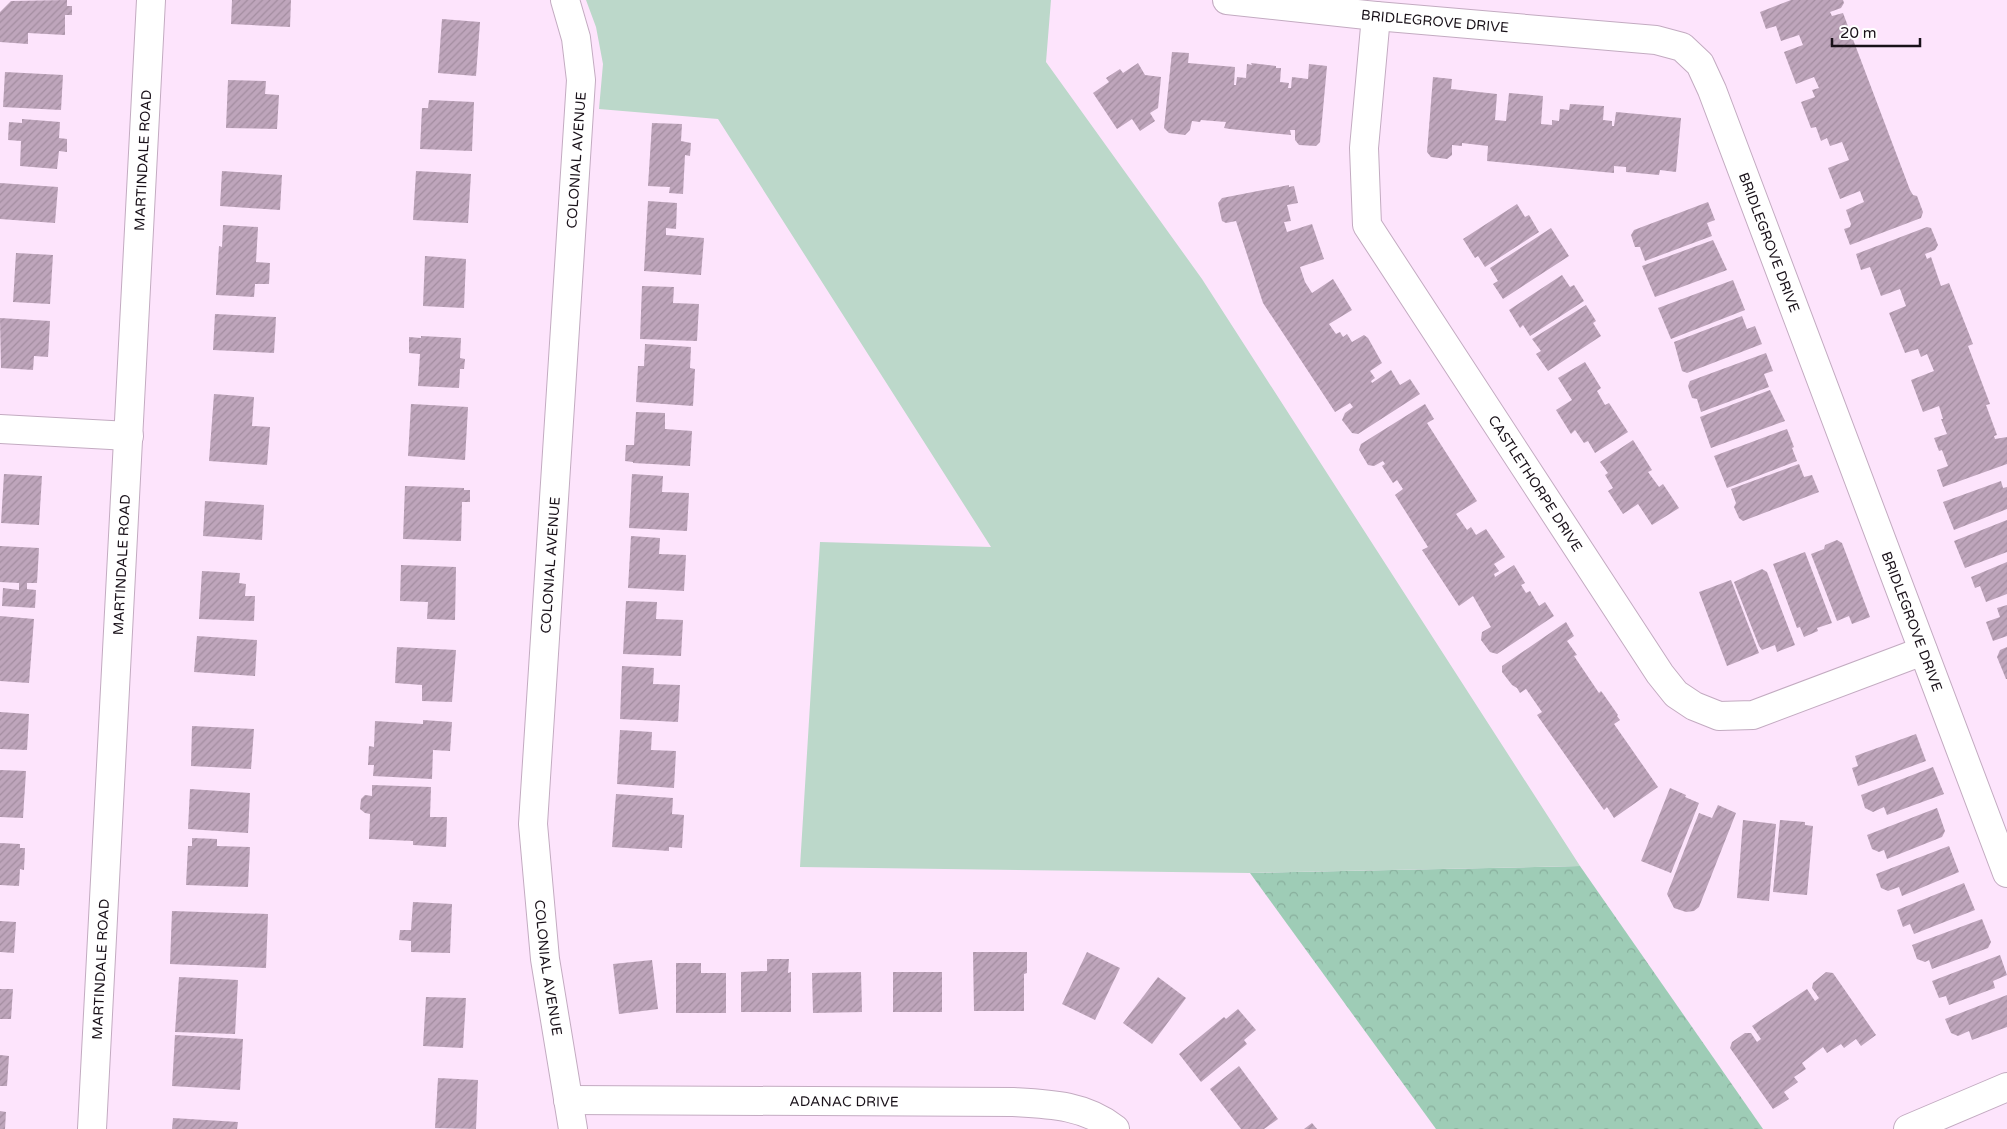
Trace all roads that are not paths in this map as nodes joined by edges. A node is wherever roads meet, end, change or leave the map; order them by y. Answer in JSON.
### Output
{"nodes":[{"id":1,"x":151,"y":0,"type":"edge"},
{"id":2,"x":565,"y":0,"type":"edge"},
{"id":3,"x":1227,"y":0,"type":"edge"},
{"id":4,"x":1376,"y":16,"type":"junction"},
{"id":5,"x":0,"y":429,"type":"edge"},
{"id":6,"x":129,"y":436,"type":"junction"},
{"id":7,"x":1923,"y":651,"type":"junction"},
{"id":8,"x":2007,"y":873,"type":"edge"},
{"id":9,"x":2007,"y":1087,"type":"edge"},
{"id":10,"x":568,"y":1100,"type":"junction"},
{"id":11,"x":92,"y":1129,"type":"edge"},
{"id":12,"x":573,"y":1129,"type":"edge"},
{"id":13,"x":1114,"y":1129,"type":"edge"},
{"id":14,"x":1908,"y":1129,"type":"edge"}],
"edges":[{"from":1,"to":6,"type":"street","name":"MARTINDALE ROAD"},
{"from":2,"to":10,"type":"street","name":"COLONIAL AVENUE"},
{"from":3,"to":4,"type":"street","name":"BRIDLEGROVE DRIVE"},
{"from":4,"to":7,"type":"street","name":"BRIDLEGROVE DRIVE"},
{"from":4,"to":7,"type":"street","name":"CASTLETHORPE DRIVE"},
{"from":5,"to":6,"type":"street"},
{"from":6,"to":11,"type":"street","name":"MARTINDALE ROAD"},
{"from":7,"to":8,"type":"street","name":"BRIDLEGROVE DRIVE"},
{"from":9,"to":14,"type":"street"},
{"from":10,"to":12,"type":"street","name":"COLONIAL AVENUE"},
{"from":10,"to":13,"type":"street","name":"ADANAC DRIVE"}]}
